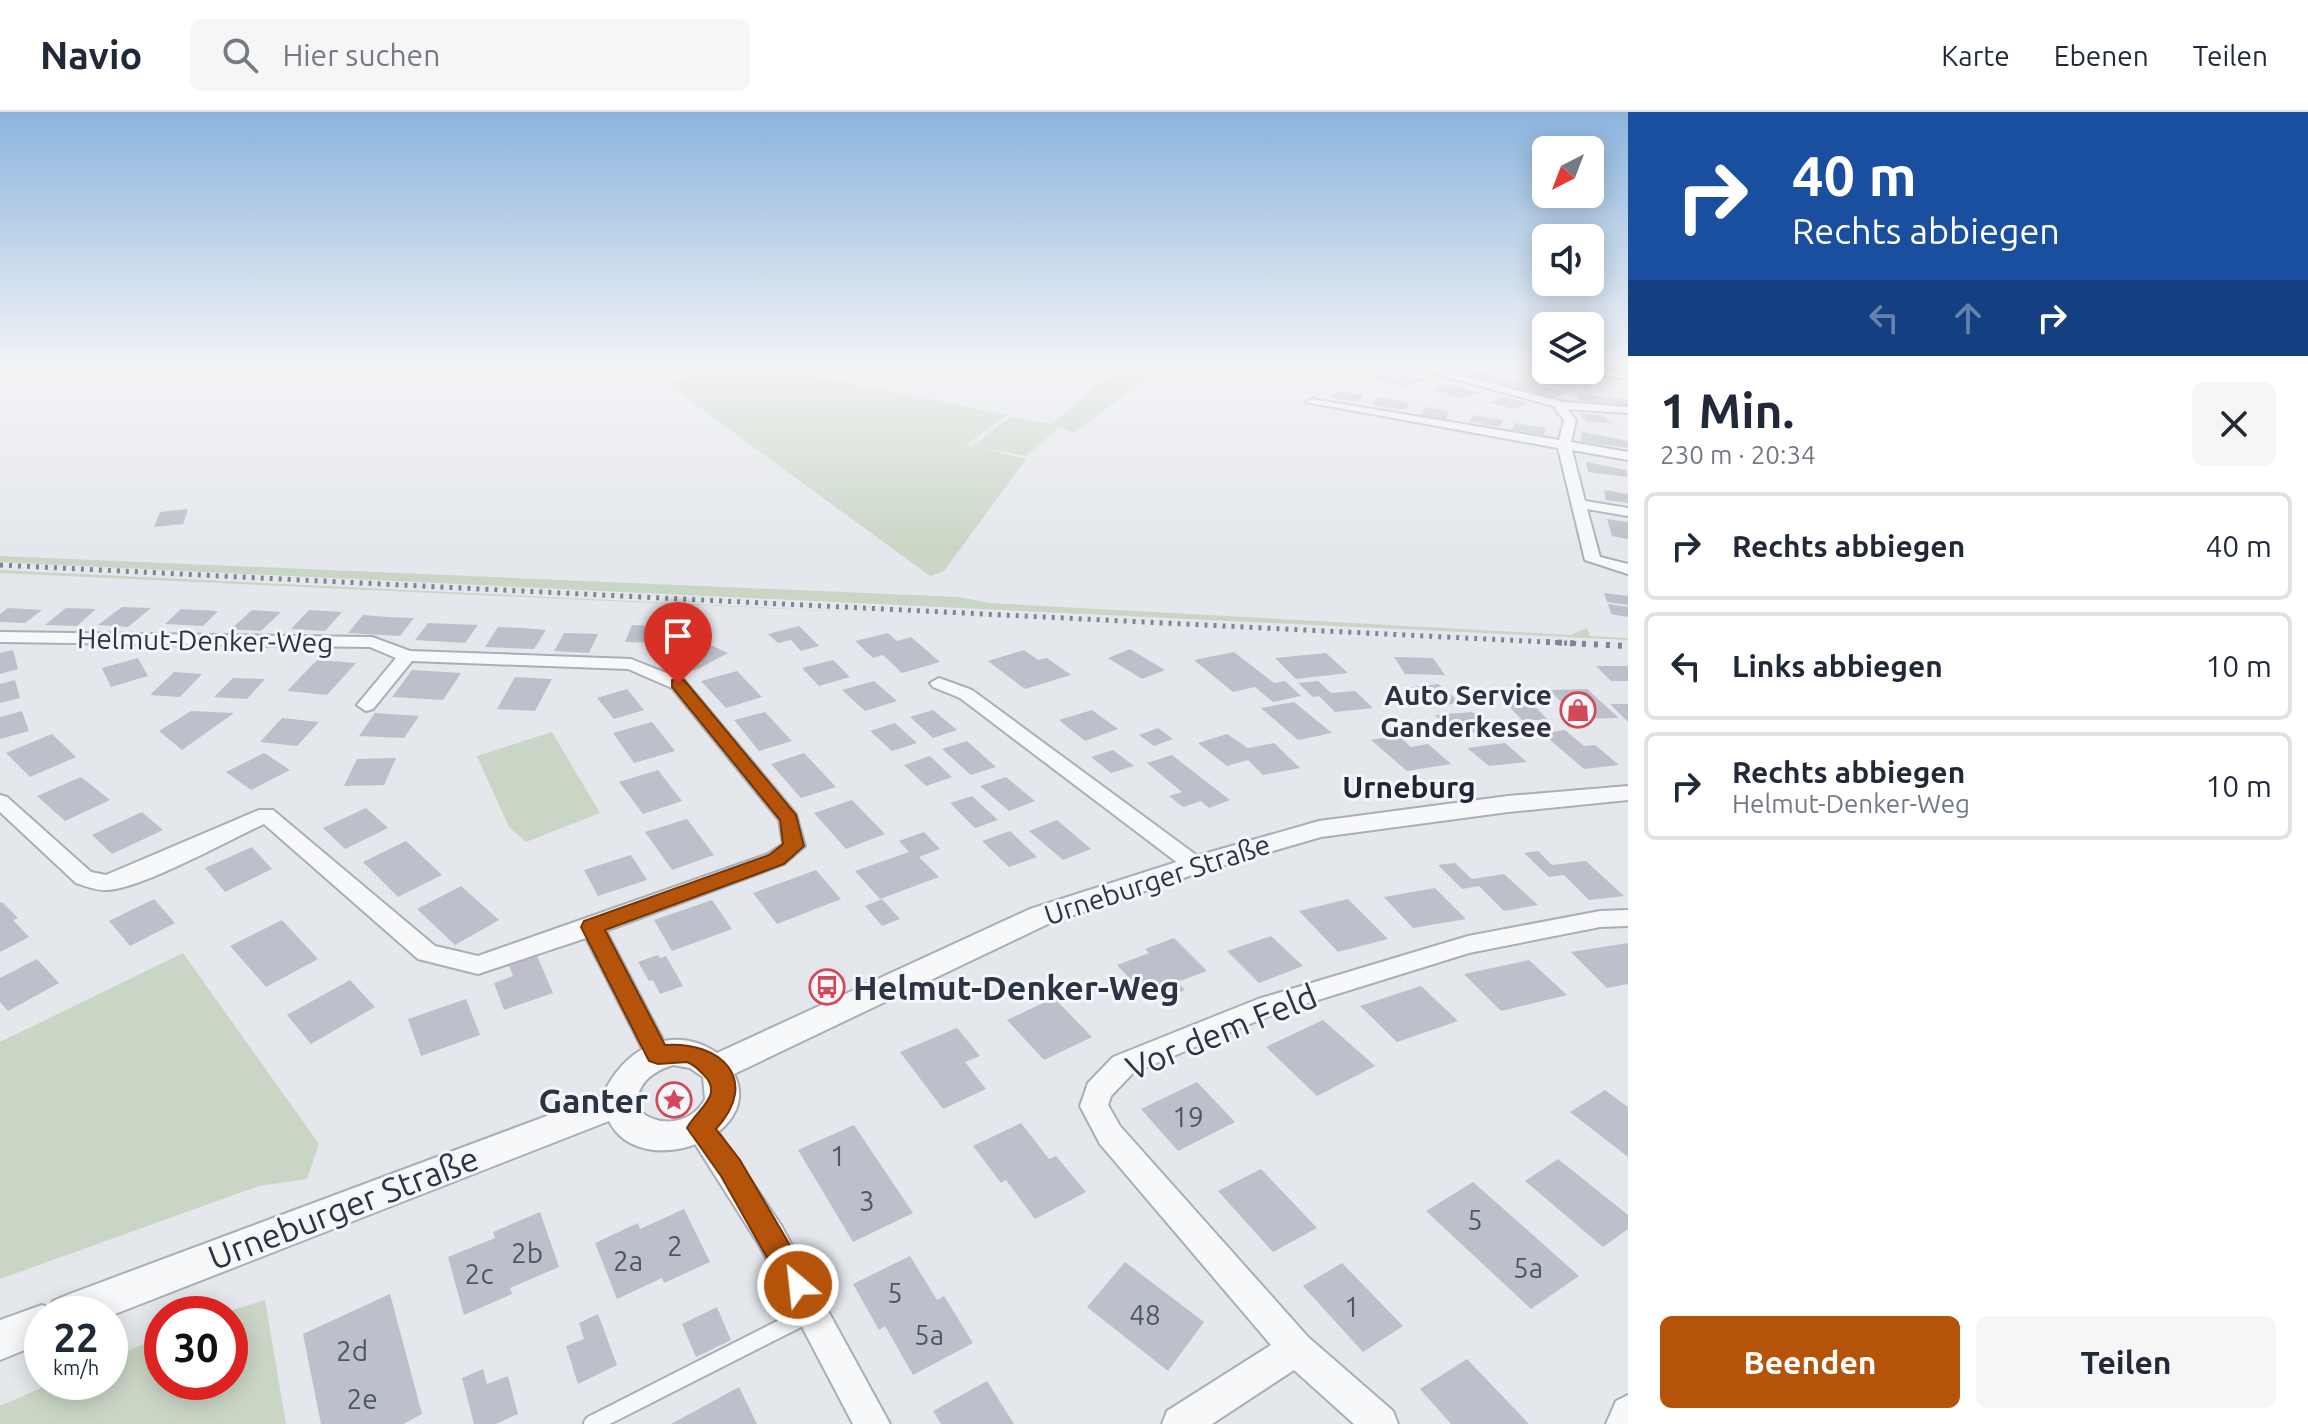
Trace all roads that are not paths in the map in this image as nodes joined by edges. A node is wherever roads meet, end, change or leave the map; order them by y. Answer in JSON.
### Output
{"nodes":[{"id":1,"x":1448,"y":425,"type":"edge"},
{"id":2,"x":1569,"y":425,"type":"edge"},
{"id":3,"x":1564,"y":445,"type":"junction"},
{"id":4,"x":1628,"y":456,"type":"edge"},
{"id":5,"x":1579,"y":504,"type":"junction"},
{"id":6,"x":1628,"y":512,"type":"edge"},
{"id":7,"x":1628,"y":569,"type":"edge"},
{"id":8,"x":0,"y":637,"type":"edge"},
{"id":9,"x":407,"y":656,"type":"junction"},
{"id":10,"x":939,"y":683,"type":"dead end"},
{"id":11,"x":366,"y":705,"type":"dead end"},
{"id":12,"x":1628,"y":793,"type":"edge"},
{"id":13,"x":0,"y":801,"type":"edge"},
{"id":14,"x":1195,"y":865,"type":"junction"},
{"id":15,"x":1628,"y":918,"type":"edge"},
{"id":16,"x":592,"y":927,"type":"junction"},
{"id":17,"x":658,"y":1055,"type":"junction"},
{"id":18,"x":716,"y":1068,"type":"junction"},
{"id":19,"x":619,"y":1103,"type":"junction"},
{"id":20,"x":700,"y":1128,"type":"junction"},
{"id":21,"x":114,"y":1296,"type":"edge"},
{"id":22,"x":812,"y":1312,"type":"junction"},
{"id":23,"x":24,"y":1331,"type":"edge"},
{"id":24,"x":0,"y":1340,"type":"edge"},
{"id":25,"x":1296,"y":1349,"type":"junction"},
{"id":26,"x":1628,"y":1413,"type":"edge"},
{"id":27,"x":592,"y":1424,"type":"edge"},
{"id":28,"x":872,"y":1424,"type":"edge"},
{"id":29,"x":1180,"y":1424,"type":"edge"},
{"id":30,"x":1380,"y":1424,"type":"edge"},
{"id":31,"x":1624,"y":1424,"type":"edge"}],
"edges":[{"from":1,"to":3,"type":"street"},
{"from":2,"to":3,"type":"street"},
{"from":3,"to":4,"type":"street"},
{"from":3,"to":5,"type":"street"},
{"from":5,"to":6,"type":"street"},
{"from":5,"to":7,"type":"street"},
{"from":8,"to":9,"type":"street","name":"Helmut-Denker-Weg"},
{"from":9,"to":11,"type":"street"},
{"from":9,"to":16,"type":"street","name":"Helmut-Denker-Weg"},
{"from":10,"to":14,"type":"street"},
{"from":12,"to":14,"type":"street","name":"Urneburger Straße"},
{"from":13,"to":16,"type":"street","name":"Helmut-Denker-Weg"},
{"from":14,"to":18,"type":"street","name":"Urneburger Straße"},
{"from":15,"to":25,"type":"street","name":"Vor dem Feld"},
{"from":16,"to":17,"type":"street"},
{"from":17,"to":18,"type":"street"},
{"from":17,"to":19,"type":"street"},
{"from":18,"to":20,"type":"street"},
{"from":19,"to":20,"type":"street"},
{"from":19,"to":21,"type":"street","name":"Urneburger Straße"},
{"from":20,"to":22,"type":"street"},
{"from":22,"to":27,"type":"lane"},
{"from":22,"to":28,"type":"street"},
{"from":23,"to":24,"type":"street"},
{"from":25,"to":29,"type":"street"},
{"from":25,"to":30,"type":"street","name":"Vor dem Feld"},
{"from":26,"to":31,"type":"street"}]}
